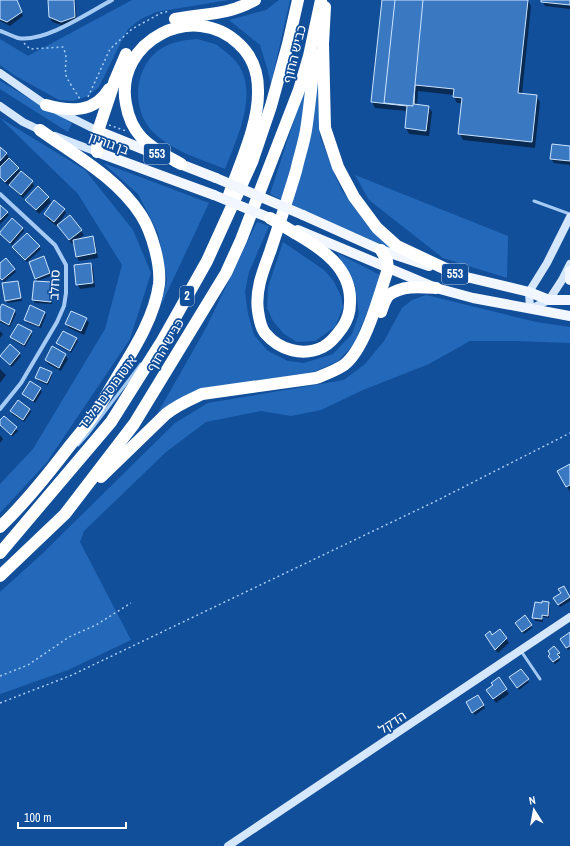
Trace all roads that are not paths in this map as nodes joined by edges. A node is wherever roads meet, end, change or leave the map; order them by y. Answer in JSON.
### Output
{"nodes":[{"id":1,"x":112,"y":0,"type":"edge"},
{"id":2,"x":255,"y":0,"type":"edge"},
{"id":3,"x":298,"y":0,"type":"edge"},
{"id":4,"x":322,"y":0,"type":"edge"},
{"id":5,"x":326,"y":0,"type":"edge"},
{"id":6,"x":0,"y":31,"type":"edge"},
{"id":7,"x":0,"y":73,"type":"edge"},
{"id":8,"x":115,"y":80,"type":"junction"},
{"id":9,"x":46,"y":105,"type":"junction"},
{"id":10,"x":0,"y":106,"type":"edge"},
{"id":11,"x":99,"y":126,"type":"junction"},
{"id":12,"x":40,"y":130,"type":"junction"},
{"id":13,"x":97,"y":152,"type":"junction"},
{"id":14,"x":181,"y":164,"type":"junction"},
{"id":15,"x":0,"y":194,"type":"edge"},
{"id":16,"x":534,"y":201,"type":"dead end"},
{"id":17,"x":570,"y":214,"type":"edge"},
{"id":18,"x":570,"y":217,"type":"edge"},
{"id":19,"x":270,"y":218,"type":"joint"},
{"id":20,"x":295,"y":231,"type":"junction"},
{"id":21,"x":382,"y":250,"type":"junction"},
{"id":22,"x":207,"y":261,"type":"junction"},
{"id":23,"x":570,"y":264,"type":"edge"},
{"id":24,"x":388,"y":269,"type":"junction"},
{"id":25,"x":570,"y":271,"type":"edge"},
{"id":26,"x":465,"y":278,"type":"junction"},
{"id":27,"x":570,"y":280,"type":"edge"},
{"id":28,"x":436,"y":288,"type":"junction"},
{"id":29,"x":529,"y":292,"type":"junction"},
{"id":30,"x":549,"y":300,"type":"junction"},
{"id":31,"x":570,"y":300,"type":"edge"},
{"id":32,"x":182,"y":305,"type":"junction"},
{"id":33,"x":530,"y":309,"type":"junction"},
{"id":34,"x":570,"y":316,"type":"edge"},
{"id":35,"x":156,"y":342,"type":"dead end"},
{"id":36,"x":144,"y":360,"type":"dead end"},
{"id":37,"x":296,"y":382,"type":"junction"},
{"id":38,"x":0,"y":409,"type":"edge"},
{"id":39,"x":77,"y":446,"type":"dead end"},
{"id":40,"x":66,"y":457,"type":"dead end"},
{"id":41,"x":40,"y":484,"type":"junction"},
{"id":42,"x":65,"y":514,"type":"junction"},
{"id":43,"x":0,"y":527,"type":"edge"},
{"id":44,"x":0,"y":553,"type":"edge"},
{"id":45,"x":0,"y":576,"type":"edge"},
{"id":46,"x":570,"y":617,"type":"edge"},
{"id":47,"x":521,"y":651,"type":"junction"},
{"id":48,"x":540,"y":679,"type":"dead end"},
{"id":49,"x":229,"y":846,"type":"edge"}],
"edges":[{"from":1,"to":6,"type":"street"},
{"from":2,"to":8,"type":"highway"},
{"from":3,"to":22,"type":"highway","name":"כביש החוף","number":"2"},
{"from":4,"to":20,"type":"highway"},
{"from":4,"to":42,"type":"highway","name":"כביש החוף","number":"2"},
{"from":5,"to":26,"type":"highway"},
{"from":7,"to":9,"type":"street","name":"בן גוריון"},
{"from":8,"to":9,"type":"highway"},
{"from":8,"to":11,"type":"highway"},
{"from":9,"to":11,"type":"street","name":"בן גוריון"},
{"from":10,"to":12,"type":"street","name":"בן גוריון"},
{"from":11,"to":13,"type":"highway"},
{"from":11,"to":14,"type":"main road","number":"553"},
{"from":12,"to":13,"type":"street","name":"בן גוריון"},
{"from":12,"to":41,"type":"highway"},
{"from":13,"to":19,"type":"main road","name":"בן גוריון","number":"553","bridge":true},
{"from":14,"to":21,"type":"main road","number":"553","bridge":true},
{"from":14,"to":22,"type":"highway"},
{"from":15,"to":38,"type":"street","name":"סחלב"},
{"from":16,"to":17,"type":"lane"},
{"from":18,"to":29,"type":"street"},
{"from":19,"to":20,"type":"highway","bridge":true},
{"from":20,"to":24,"type":"main road","number":"553"},
{"from":21,"to":24,"type":"highway"},
{"from":21,"to":26,"type":"main road","number":"553"},
{"from":22,"to":32,"type":"highway","name":"כביש החוף","number":"2"},
{"from":23,"to":30,"type":"street"},
{"from":24,"to":28,"type":"main road","number":"553"},
{"from":24,"to":37,"type":"highway"},
{"from":25,"to":27,"type":"main road"},
{"from":26,"to":29,"type":"main road","number":"553"},
{"from":28,"to":33,"type":"main road","number":"553"},
{"from":28,"to":37,"type":"highway"},
{"from":29,"to":30,"type":"main road","number":"553"},
{"from":29,"to":33,"type":"street"},
{"from":30,"to":31,"type":"main road","number":"553"},
{"from":30,"to":33,"type":"street"},
{"from":32,"to":35,"type":"lane"},
{"from":32,"to":44,"type":"highway","name":"כביש החוף","number":"2"},
{"from":33,"to":34,"type":"main road","number":"553"},
{"from":36,"to":39,"type":"lane","name":"אוטובוסים בלבד"},
{"from":37,"to":42,"type":"highway"},
{"from":40,"to":41,"type":"lane"},
{"from":41,"to":43,"type":"highway"},
{"from":42,"to":45,"type":"highway","name":"כביש החוף","number":"2"},
{"from":46,"to":47,"type":"street","name":"הדקל"},
{"from":47,"to":48,"type":"lane"},
{"from":47,"to":49,"type":"street","name":"הדקל"}]}
